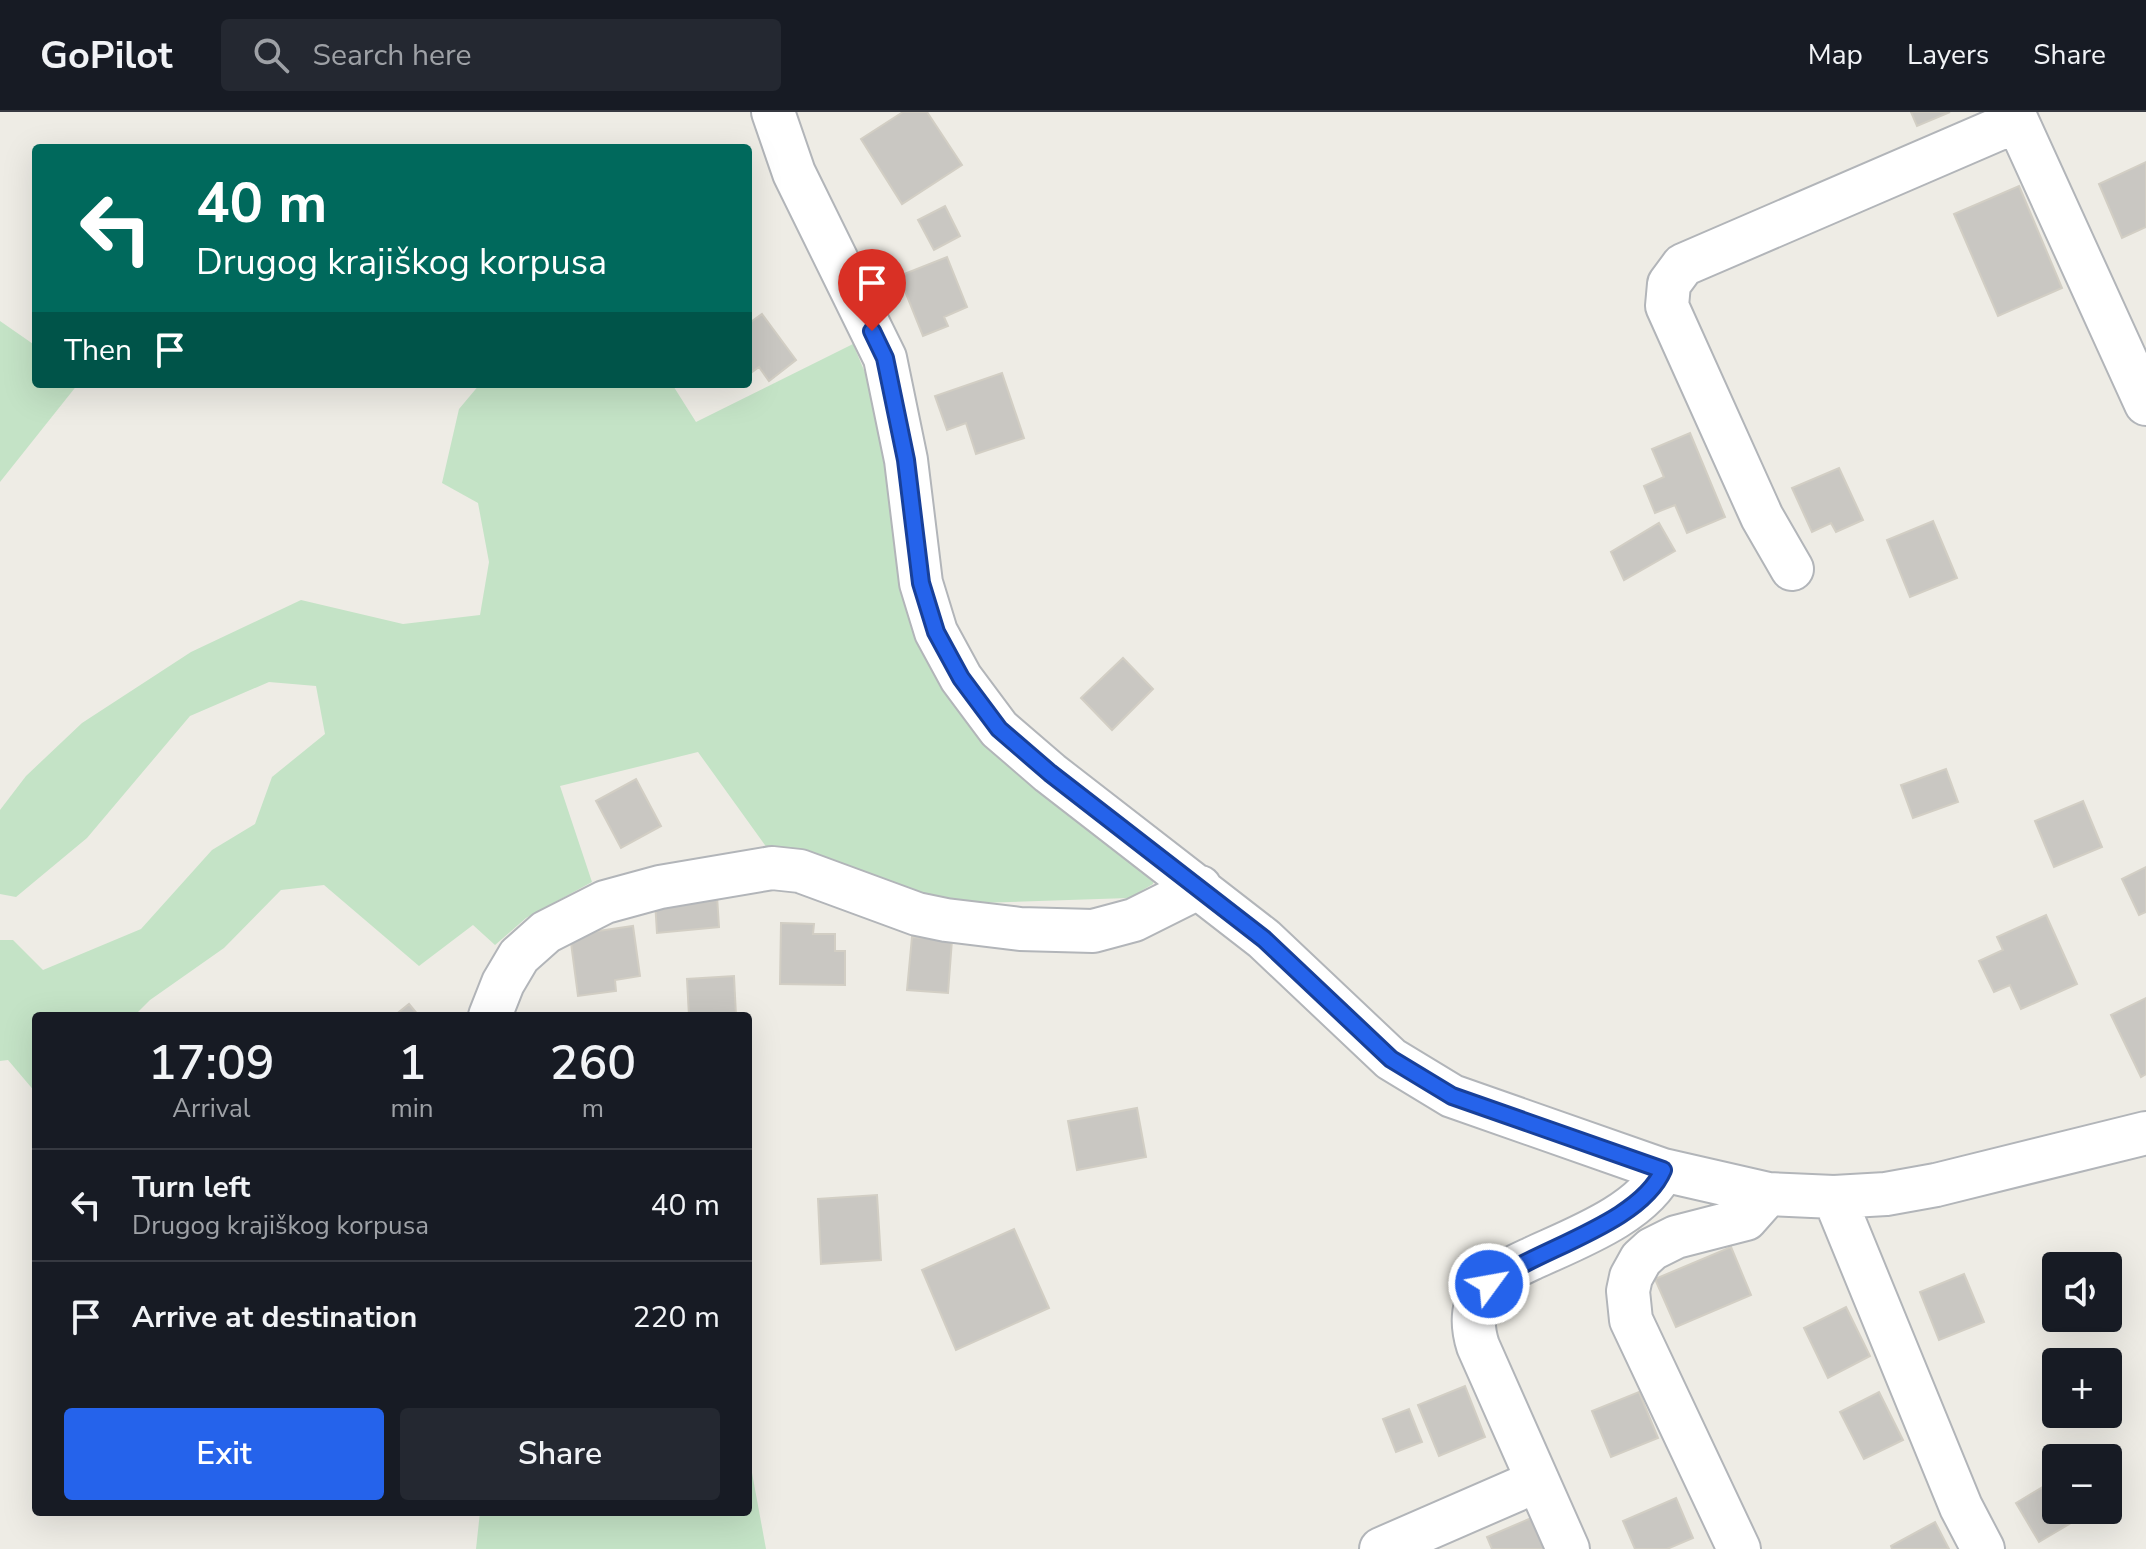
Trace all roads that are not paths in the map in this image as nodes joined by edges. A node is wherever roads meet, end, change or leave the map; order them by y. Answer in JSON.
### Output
{"nodes":[{"id":1,"x":773,"y":112,"type":"edge"},
{"id":2,"x":2015,"y":117,"type":"edge"},
{"id":3,"x":2146,"y":404,"type":"edge"},
{"id":4,"x":1792,"y":569,"type":"dead end"},
{"id":5,"x":1200,"y":887,"type":"junction"},
{"id":6,"x":492,"y":1012,"type":"edge"},
{"id":7,"x":2146,"y":1133,"type":"edge"},
{"id":8,"x":1663,"y":1170,"type":"junction"},
{"id":9,"x":1768,"y":1194,"type":"junction"},
{"id":10,"x":1834,"y":1197,"type":"junction"},
{"id":11,"x":1537,"y":1481,"type":"junction"},
{"id":12,"x":1381,"y":1549,"type":"edge"},
{"id":13,"x":1568,"y":1549,"type":"edge"},
{"id":14,"x":1739,"y":1549,"type":"edge"},
{"id":15,"x":1983,"y":1549,"type":"edge"}],
"edges":[{"from":1,"to":5,"type":"street"},
{"from":2,"to":3,"type":"street"},
{"from":2,"to":4,"type":"street"},
{"from":5,"to":6,"type":"street"},
{"from":5,"to":8,"type":"street"},
{"from":7,"to":10,"type":"street"},
{"from":8,"to":9,"type":"street"},
{"from":8,"to":11,"type":"street"},
{"from":9,"to":10,"type":"street"},
{"from":9,"to":14,"type":"street"},
{"from":10,"to":15,"type":"street"},
{"from":11,"to":12,"type":"street"},
{"from":11,"to":13,"type":"street"}]}
